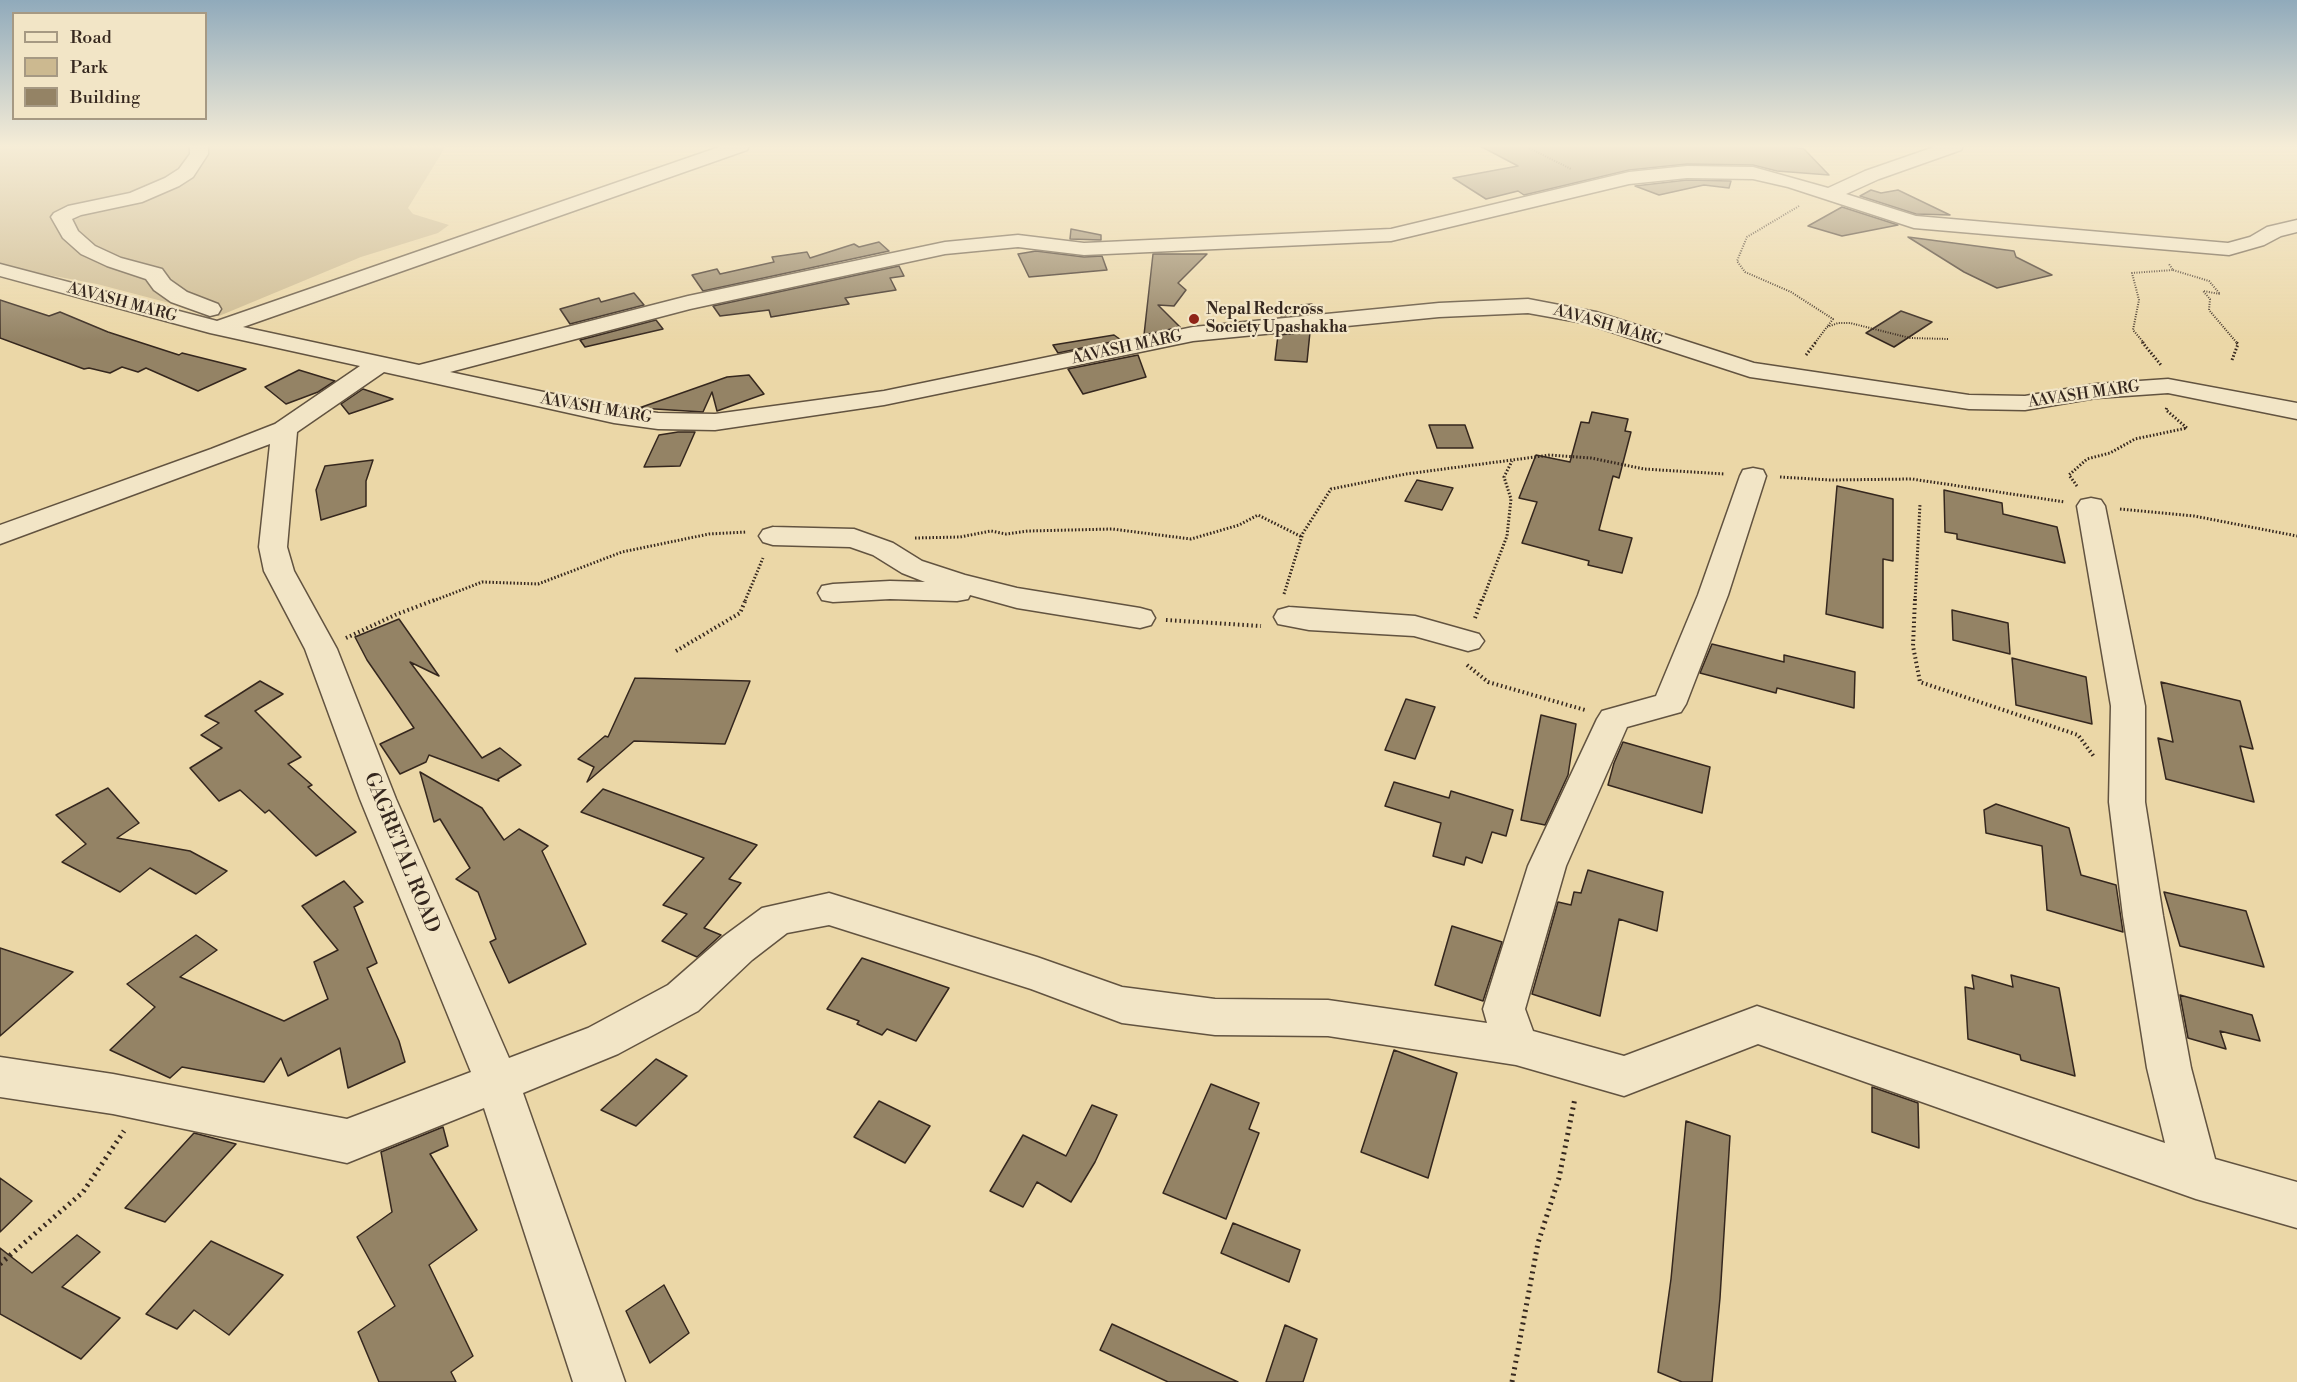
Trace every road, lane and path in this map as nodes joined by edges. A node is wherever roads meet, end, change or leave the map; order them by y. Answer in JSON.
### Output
{"nodes":[{"id":1,"x":74,"y":210,"type":"edge"},
{"id":2,"x":558,"y":210,"type":"edge"},
{"id":3,"x":1492,"y":210,"type":"edge"},
{"id":4,"x":1789,"y":210,"type":"edge"},
{"id":5,"x":1877,"y":210,"type":"edge"},
{"id":6,"x":2297,"y":226,"type":"edge"},
{"id":7,"x":0,"y":270,"type":"edge"},
{"id":8,"x":2173,"y":270,"type":"dead end"},
{"id":9,"x":1827,"y":327,"type":"junction"},
{"id":10,"x":218,"y":328,"type":"junction"},
{"id":11,"x":1948,"y":339,"type":"dead end"},
{"id":12,"x":2232,"y":360,"type":"dead end"},
{"id":13,"x":379,"y":364,"type":"junction"},
{"id":14,"x":1750,"y":370,"type":"junction"},
{"id":15,"x":417,"y":373,"type":"junction"},
{"id":16,"x":2297,"y":411,"type":"edge"},
{"id":17,"x":284,"y":429,"type":"junction"},
{"id":18,"x":1512,"y":461,"type":"junction"},
{"id":19,"x":1753,"y":476,"type":"junction"},
{"id":20,"x":1920,"y":504,"type":"dead end"},
{"id":21,"x":2091,"y":506,"type":"junction"},
{"id":22,"x":0,"y":535,"type":"edge"},
{"id":23,"x":773,"y":536,"type":"junction"},
{"id":24,"x":2297,"y":536,"type":"edge"},
{"id":25,"x":1302,"y":537,"type":"junction"},
{"id":26,"x":909,"y":538,"type":"dead end"},
{"id":27,"x":987,"y":590,"type":"junction"},
{"id":28,"x":833,"y":594,"type":"dead end"},
{"id":29,"x":1289,"y":617,"type":"junction"},
{"id":30,"x":1140,"y":618,"type":"joint"},
{"id":31,"x":1468,"y":641,"type":"junction"},
{"id":32,"x":321,"y":649,"type":"junction"},
{"id":33,"x":676,"y":651,"type":"dead end"},
{"id":34,"x":1614,"y":719,"type":"junction"},
{"id":35,"x":2127,"y":802,"type":"junction"},
{"id":36,"x":1516,"y":1046,"type":"junction"},
{"id":37,"x":1583,"y":1065,"type":"junction"},
{"id":38,"x":0,"y":1077,"type":"edge"},
{"id":39,"x":497,"y":1082,"type":"junction"},
{"id":40,"x":145,"y":1100,"type":"junction"},
{"id":41,"x":2196,"y":1176,"type":"junction"},
{"id":42,"x":2297,"y":1205,"type":"edge"},
{"id":43,"x":0,"y":1264,"type":"edge"},
{"id":44,"x":599,"y":1382,"type":"edge"},
{"id":45,"x":1512,"y":1382,"type":"edge"}],
"edges":[{"from":1,"to":10,"type":"street"},
{"from":2,"to":10,"type":"street"},
{"from":3,"to":15,"type":"street"},
{"from":4,"to":9,"type":"path"},
{"from":5,"to":6,"type":"street"},
{"from":7,"to":10,"type":"street","name":"AAVASH MARG"},
{"from":8,"to":12,"type":"path"},
{"from":9,"to":11,"type":"path"},
{"from":9,"to":14,"type":"path"},
{"from":10,"to":13,"type":"street","name":"AAVASH MARG"},
{"from":13,"to":15,"type":"street","name":"AAVASH MARG"},
{"from":13,"to":17,"type":"street"},
{"from":14,"to":15,"type":"street","name":"AAVASH MARG"},
{"from":14,"to":16,"type":"street","name":"AAVASH MARG"},
{"from":17,"to":22,"type":"street"},
{"from":17,"to":32,"type":"street","name":"GAGRETAL ROAD"},
{"from":18,"to":19,"type":"path"},
{"from":18,"to":25,"type":"path"},
{"from":18,"to":31,"type":"path"},
{"from":19,"to":21,"type":"path"},
{"from":19,"to":34,"type":"street"},
{"from":20,"to":35,"type":"path"},
{"from":21,"to":24,"type":"path"},
{"from":21,"to":35,"type":"street"},
{"from":23,"to":27,"type":"street"},
{"from":23,"to":32,"type":"path"},
{"from":23,"to":33,"type":"path"},
{"from":25,"to":26,"type":"path"},
{"from":25,"to":29,"type":"path"},
{"from":27,"to":28,"type":"street"},
{"from":27,"to":30,"type":"street"},
{"from":29,"to":30,"type":"path"},
{"from":29,"to":31,"type":"street"},
{"from":31,"to":34,"type":"path"},
{"from":32,"to":39,"type":"street","name":"GAGRETAL ROAD"},
{"from":34,"to":36,"type":"street"},
{"from":35,"to":41,"type":"street"},
{"from":36,"to":37,"type":"street"},
{"from":36,"to":39,"type":"street"},
{"from":37,"to":41,"type":"street"},
{"from":37,"to":45,"type":"path"},
{"from":38,"to":40,"type":"street"},
{"from":39,"to":40,"type":"street"},
{"from":39,"to":44,"type":"street","name":"GAGRETAL ROAD"},
{"from":40,"to":43,"type":"path"},
{"from":41,"to":42,"type":"street"}]}
